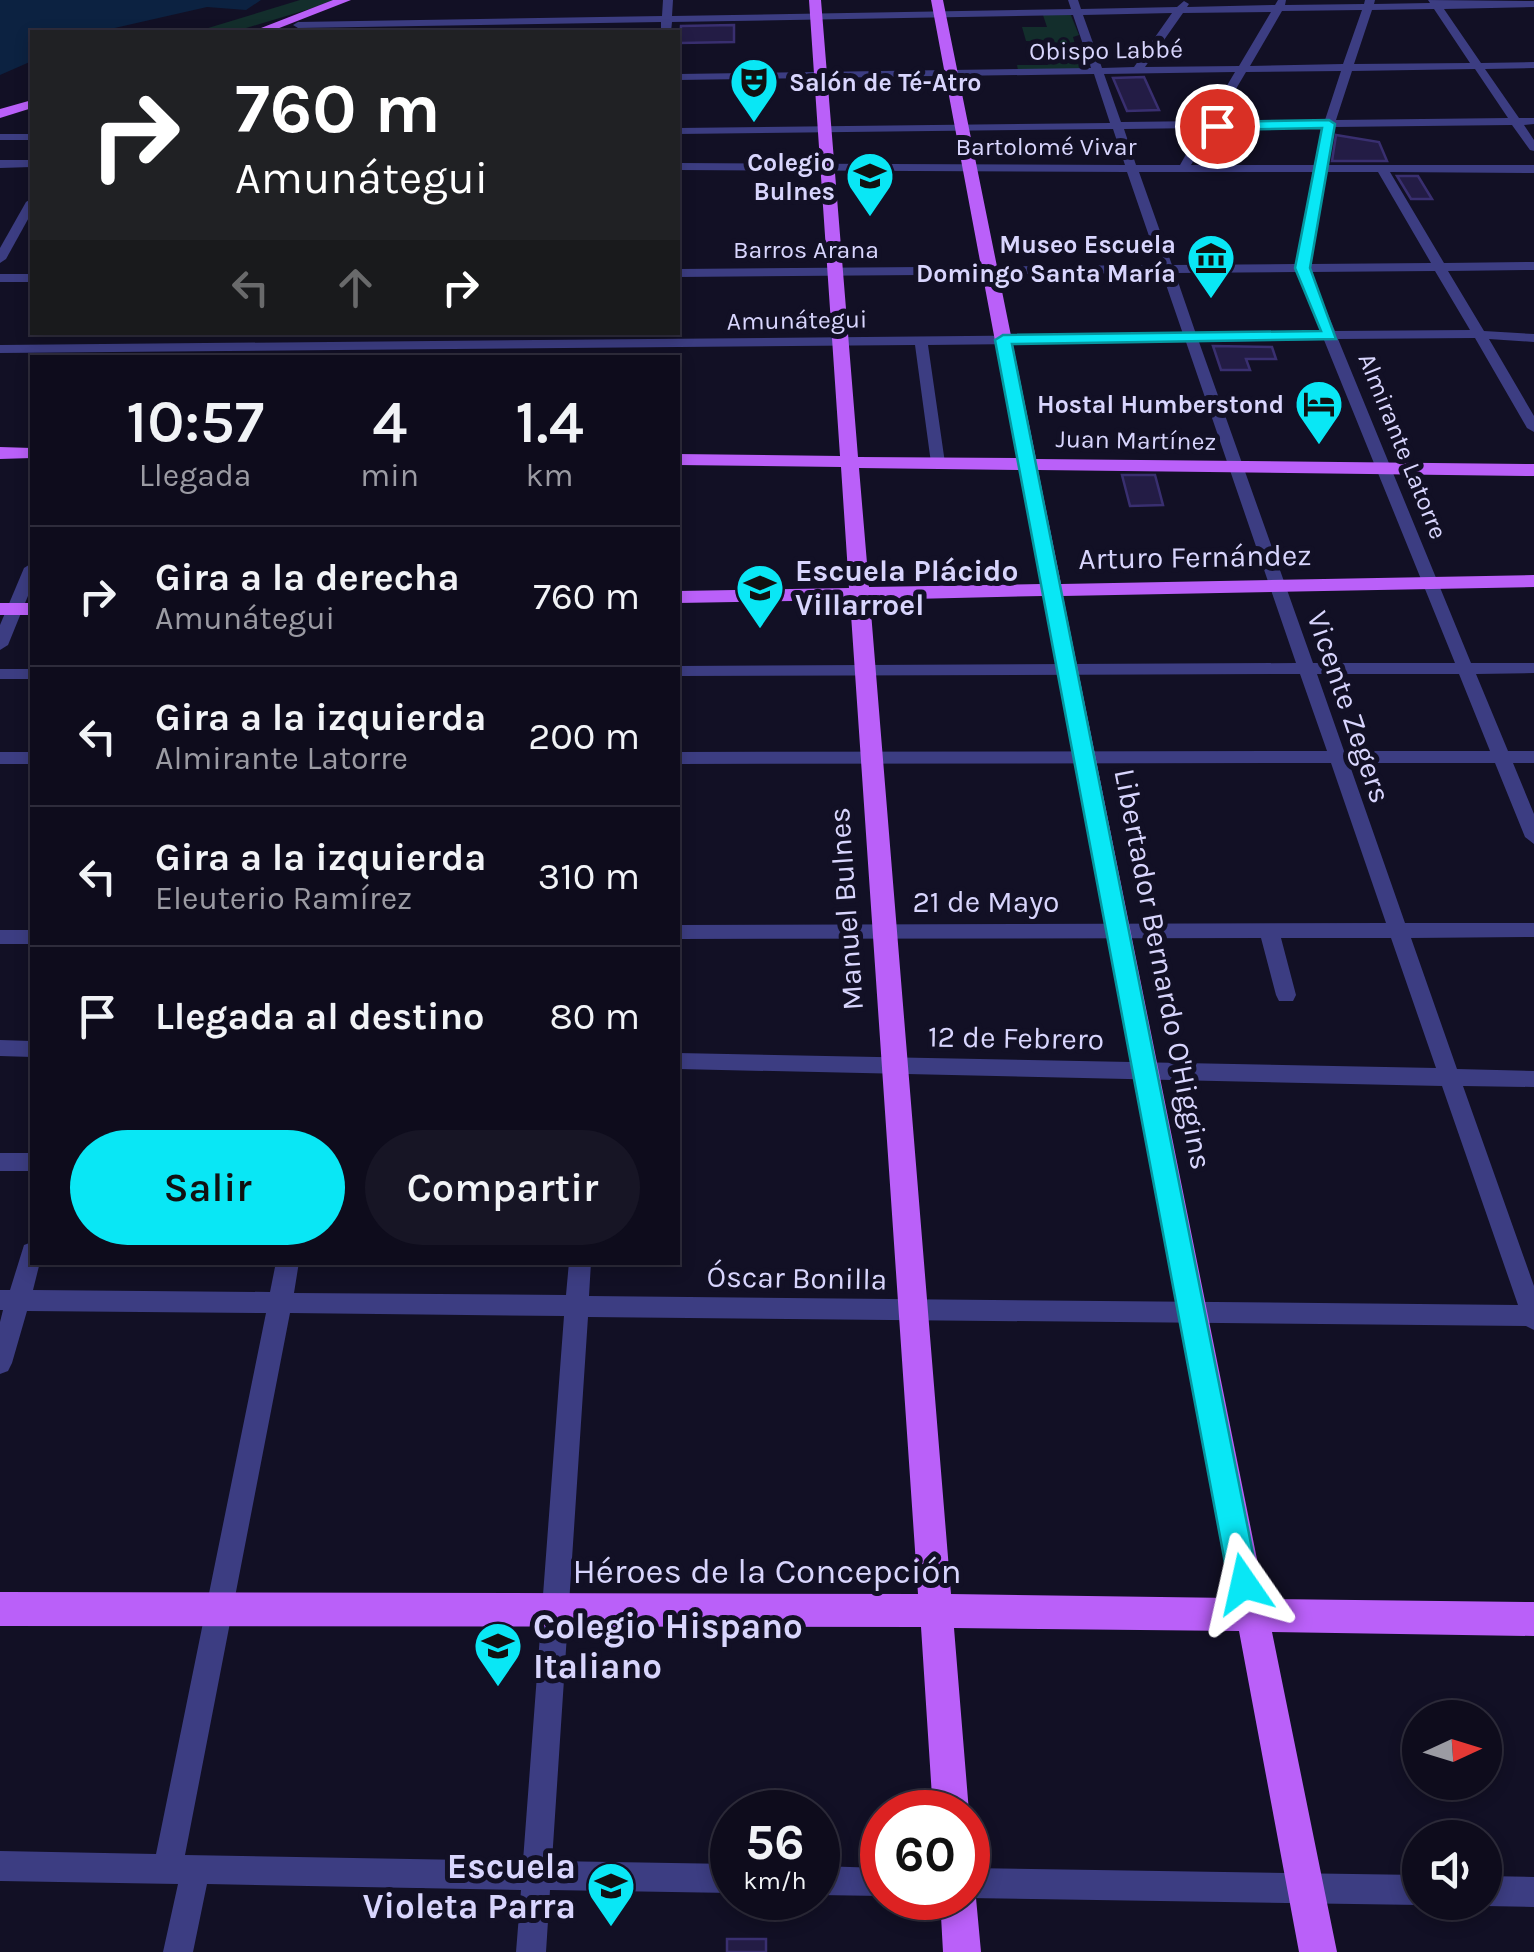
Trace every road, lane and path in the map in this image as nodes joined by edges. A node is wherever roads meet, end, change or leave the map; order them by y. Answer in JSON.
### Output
{"nodes":[{"id":1,"x":345,"y":0,"type":"edge"},
{"id":2,"x":356,"y":0,"type":"edge"},
{"id":3,"x":535,"y":0,"type":"edge"},
{"id":4,"x":668,"y":0,"type":"edge"},
{"id":5,"x":1369,"y":3,"type":"edge"},
{"id":6,"x":1435,"y":3,"type":"edge"},
{"id":7,"x":1280,"y":4,"type":"edge"},
{"id":8,"x":1534,"y":4,"type":"edge"},
{"id":9,"x":1074,"y":5,"type":"edge"},
{"id":10,"x":1184,"y":5,"type":"edge"},
{"id":11,"x":938,"y":6,"type":"edge"},
{"id":12,"x":815,"y":7,"type":"edge"},
{"id":13,"x":667,"y":18,"type":"junction"},
{"id":14,"x":397,"y":22,"type":"edge"},
{"id":15,"x":298,"y":25,"type":"junction"},
{"id":16,"x":530,"y":26,"type":"edge"},
{"id":17,"x":263,"y":30,"type":"edge"},
{"id":18,"x":281,"y":30,"type":"edge"},
{"id":19,"x":666,"y":30,"type":"edge"},
{"id":20,"x":1534,"y":65,"type":"edge"},
{"id":21,"x":1479,"y":66,"type":"junction"},
{"id":22,"x":1346,"y":69,"type":"junction"},
{"id":23,"x":1241,"y":71,"type":"junction"},
{"id":24,"x":1097,"y":72,"type":"junction"},
{"id":25,"x":1136,"y":72,"type":"junction"},
{"id":26,"x":951,"y":74,"type":"junction"},
{"id":27,"x":820,"y":75,"type":"junction"},
{"id":28,"x":680,"y":77,"type":"edge"},
{"id":29,"x":30,"y":108,"type":"edge"},
{"id":30,"x":0,"y":117,"type":"edge"},
{"id":31,"x":1534,"y":121,"type":"edge"},
{"id":32,"x":1516,"y":122,"type":"junction"},
{"id":33,"x":1329,"y":124,"type":"junction"},
{"id":34,"x":1207,"y":126,"type":"junction"},
{"id":35,"x":1116,"y":127,"type":"junction"},
{"id":36,"x":962,"y":128,"type":"junction"},
{"id":37,"x":824,"y":130,"type":"junction"},
{"id":38,"x":680,"y":131,"type":"edge"},
{"id":39,"x":30,"y":137,"type":"edge"},
{"id":40,"x":0,"y":138,"type":"edge"},
{"id":41,"x":1534,"y":148,"type":"edge"},
{"id":42,"x":0,"y":164,"type":"edge"},
{"id":43,"x":30,"y":164,"type":"edge"},
{"id":44,"x":680,"y":167,"type":"edge"},
{"id":45,"x":827,"y":168,"type":"junction"},
{"id":46,"x":970,"y":169,"type":"junction"},
{"id":47,"x":1131,"y":169,"type":"junction"},
{"id":48,"x":1183,"y":170,"type":"junction"},
{"id":49,"x":1318,"y":170,"type":"junction"},
{"id":50,"x":1383,"y":170,"type":"junction"},
{"id":51,"x":1534,"y":170,"type":"edge"},
{"id":52,"x":30,"y":206,"type":"edge"},
{"id":53,"x":0,"y":260,"type":"edge"},
{"id":54,"x":1534,"y":266,"type":"edge"},
{"id":55,"x":1438,"y":267,"type":"junction"},
{"id":56,"x":1302,"y":268,"type":"junction"},
{"id":57,"x":1166,"y":269,"type":"junction"},
{"id":58,"x":990,"y":270,"type":"junction"},
{"id":59,"x":835,"y":272,"type":"junction"},
{"id":60,"x":680,"y":273,"type":"edge"},
{"id":61,"x":0,"y":278,"type":"edge"},
{"id":62,"x":30,"y":278,"type":"edge"},
{"id":63,"x":37,"y":335,"type":"edge"},
{"id":64,"x":1330,"y":336,"type":"junction"},
{"id":65,"x":1190,"y":338,"type":"junction"},
{"id":66,"x":1478,"y":338,"type":"junction"},
{"id":67,"x":1534,"y":338,"type":"edge"},
{"id":68,"x":1003,"y":340,"type":"junction"},
{"id":69,"x":921,"y":341,"type":"junction"},
{"id":70,"x":840,"y":342,"type":"junction"},
{"id":71,"x":469,"y":345,"type":"edge"},
{"id":72,"x":646,"y":345,"type":"edge"},
{"id":73,"x":300,"y":346,"type":"edge"},
{"id":74,"x":30,"y":349,"type":"junction"},
{"id":75,"x":0,"y":350,"type":"edge"},
{"id":76,"x":372,"y":352,"type":"edge"},
{"id":77,"x":124,"y":353,"type":"edge"},
{"id":78,"x":1534,"y":428,"type":"edge"},
{"id":79,"x":0,"y":453,"type":"edge"},
{"id":80,"x":30,"y":453,"type":"edge"},
{"id":81,"x":680,"y":460,"type":"edge"},
{"id":82,"x":850,"y":462,"type":"junction"},
{"id":83,"x":938,"y":463,"type":"junction"},
{"id":84,"x":1027,"y":464,"type":"junction"},
{"id":85,"x":1235,"y":466,"type":"junction"},
{"id":86,"x":1386,"y":468,"type":"junction"},
{"id":87,"x":1534,"y":470,"type":"edge"},
{"id":88,"x":30,"y":573,"type":"edge"},
{"id":89,"x":1534,"y":581,"type":"edge"},
{"id":90,"x":1431,"y":583,"type":"junction"},
{"id":91,"x":1277,"y":586,"type":"junction"},
{"id":92,"x":1052,"y":590,"type":"junction"},
{"id":93,"x":860,"y":594,"type":"junction"},
{"id":94,"x":680,"y":597,"type":"edge"},
{"id":95,"x":16,"y":609,"type":"edge"},
{"id":96,"x":0,"y":644,"type":"edge"},
{"id":97,"x":1306,"y":668,"type":"junction"},
{"id":98,"x":1465,"y":668,"type":"junction"},
{"id":99,"x":1534,"y":668,"type":"edge"},
{"id":100,"x":865,"y":670,"type":"junction"},
{"id":101,"x":1067,"y":670,"type":"junction"},
{"id":102,"x":680,"y":671,"type":"edge"},
{"id":103,"x":0,"y":674,"type":"edge"},
{"id":104,"x":30,"y":674,"type":"edge"},
{"id":105,"x":1534,"y":757,"type":"edge"},
{"id":106,"x":0,"y":758,"type":"edge"},
{"id":107,"x":30,"y":758,"type":"edge"},
{"id":108,"x":680,"y":758,"type":"edge"},
{"id":109,"x":872,"y":758,"type":"junction"},
{"id":110,"x":1084,"y":758,"type":"junction"},
{"id":111,"x":1337,"y":758,"type":"junction"},
{"id":112,"x":1502,"y":758,"type":"junction"},
{"id":113,"x":1534,"y":837,"type":"edge"},
{"id":114,"x":1398,"y":930,"type":"junction"},
{"id":115,"x":1534,"y":930,"type":"edge"},
{"id":116,"x":1118,"y":931,"type":"junction"},
{"id":117,"x":1269,"y":931,"type":"junction"},
{"id":118,"x":680,"y":932,"type":"edge"},
{"id":119,"x":885,"y":932,"type":"junction"},
{"id":120,"x":0,"y":937,"type":"edge"},
{"id":121,"x":30,"y":937,"type":"edge"},
{"id":122,"x":1286,"y":995,"type":"dead end"},
{"id":123,"x":0,"y":1048,"type":"edge"},
{"id":124,"x":30,"y":1049,"type":"edge"},
{"id":125,"x":680,"y":1061,"type":"edge"},
{"id":126,"x":895,"y":1066,"type":"junction"},
{"id":127,"x":1145,"y":1071,"type":"junction"},
{"id":128,"x":1449,"y":1078,"type":"junction"},
{"id":129,"x":1534,"y":1080,"type":"edge"},
{"id":130,"x":0,"y":1162,"type":"edge"},
{"id":131,"x":30,"y":1162,"type":"edge"},
{"id":132,"x":30,"y":1256,"type":"edge"},
{"id":133,"x":287,"y":1265,"type":"edge"},
{"id":134,"x":580,"y":1265,"type":"edge"},
{"id":135,"x":9,"y":1300,"type":"edge"},
{"id":136,"x":280,"y":1302,"type":"junction"},
{"id":137,"x":577,"y":1306,"type":"junction"},
{"id":138,"x":913,"y":1309,"type":"junction"},
{"id":139,"x":1191,"y":1312,"type":"junction"},
{"id":140,"x":1534,"y":1317,"type":"edge"},
{"id":141,"x":0,"y":1363,"type":"edge"},
{"id":142,"x":0,"y":1609,"type":"edge"},
{"id":143,"x":219,"y":1609,"type":"junction"},
{"id":144,"x":556,"y":1610,"type":"junction"},
{"id":145,"x":936,"y":1611,"type":"junction"},
{"id":146,"x":1250,"y":1615,"type":"junction"},
{"id":147,"x":1534,"y":1618,"type":"edge"},
{"id":148,"x":950,"y":1790,"type":"edge"},
{"id":149,"x":0,"y":1866,"type":"edge"},
{"id":150,"x":182,"y":1869,"type":"junction"},
{"id":151,"x":536,"y":1876,"type":"junction"},
{"id":152,"x":710,"y":1879,"type":"edge"},
{"id":153,"x":990,"y":1883,"type":"edge"},
{"id":154,"x":1304,"y":1888,"type":"junction"},
{"id":155,"x":1402,"y":1890,"type":"edge"},
{"id":156,"x":1502,"y":1892,"type":"edge"},
{"id":157,"x":1534,"y":1892,"type":"edge"},
{"id":158,"x":960,"y":1920,"type":"edge"},
{"id":159,"x":178,"y":1952,"type":"edge"},
{"id":160,"x":531,"y":1952,"type":"edge"},
{"id":161,"x":962,"y":1952,"type":"edge"},
{"id":162,"x":1318,"y":1952,"type":"edge"}],
"edges":[{"from":1,"to":17,"type":"main road"},
{"from":2,"to":15,"type":"main road"},
{"from":3,"to":16,"type":"street"},
{"from":4,"to":13,"type":"street"},
{"from":5,"to":6,"type":"street"},
{"from":5,"to":7,"type":"street"},
{"from":5,"to":22,"type":"street"},
{"from":6,"to":8,"type":"street"},
{"from":6,"to":21,"type":"street"},
{"from":7,"to":10,"type":"street"},
{"from":7,"to":23,"type":"street"},
{"from":9,"to":10,"type":"street"},
{"from":9,"to":11,"type":"street"},
{"from":9,"to":24,"type":"street","name":"Vicente Zegers"},
{"from":10,"to":25,"type":"street"},
{"from":11,"to":12,"type":"street"},
{"from":11,"to":26,"type":"main road","name":"Libertador Bernardo O'Higgins"},
{"from":12,"to":13,"type":"street"},
{"from":12,"to":27,"type":"main road","name":"Manuel Bulnes"},
{"from":13,"to":16,"type":"street"},
{"from":13,"to":19,"type":"street"},
{"from":14,"to":15,"type":"street"},
{"from":14,"to":16,"type":"street"},
{"from":15,"to":18,"type":"main road"},
{"from":20,"to":21,"type":"street","name":"Obispo Labbé"},
{"from":21,"to":22,"type":"street","name":"Obispo Labbé"},
{"from":21,"to":32,"type":"street"},
{"from":22,"to":23,"type":"street","name":"Obispo Labbé"},
{"from":22,"to":33,"type":"street"},
{"from":23,"to":25,"type":"street","name":"Obispo Labbé"},
{"from":23,"to":34,"type":"street"},
{"from":24,"to":25,"type":"street","name":"Obispo Labbé"},
{"from":24,"to":26,"type":"street","name":"Obispo Labbé"},
{"from":24,"to":35,"type":"street","name":"Vicente Zegers"},
{"from":26,"to":27,"type":"street","name":"Obispo Labbé"},
{"from":26,"to":36,"type":"main road","name":"Libertador Bernardo O'Higgins"},
{"from":27,"to":28,"type":"street","name":"Obispo Labbé"},
{"from":27,"to":37,"type":"main road","name":"Manuel Bulnes"},
{"from":29,"to":30,"type":"main road"},
{"from":31,"to":32,"type":"street"},
{"from":32,"to":33,"type":"street"},
{"from":32,"to":41,"type":"street"},
{"from":33,"to":34,"type":"street"},
{"from":33,"to":49,"type":"street"},
{"from":34,"to":35,"type":"street"},
{"from":34,"to":48,"type":"street"},
{"from":35,"to":36,"type":"street"},
{"from":35,"to":47,"type":"street","name":"Vicente Zegers"},
{"from":36,"to":37,"type":"street"},
{"from":36,"to":46,"type":"main road","name":"Libertador Bernardo O'Higgins"},
{"from":37,"to":38,"type":"street"},
{"from":37,"to":45,"type":"main road","name":"Manuel Bulnes"},
{"from":39,"to":40,"type":"street"},
{"from":42,"to":43,"type":"street"},
{"from":44,"to":45,"type":"street","name":"Bartolomé Vivar"},
{"from":45,"to":46,"type":"street","name":"Bartolomé Vivar"},
{"from":45,"to":59,"type":"main road","name":"Manuel Bulnes"},
{"from":46,"to":47,"type":"street","name":"Bartolomé Vivar"},
{"from":46,"to":58,"type":"main road","name":"Libertador Bernardo O'Higgins"},
{"from":47,"to":48,"type":"street","name":"Bartolomé Vivar"},
{"from":47,"to":57,"type":"street","name":"Vicente Zegers"},
{"from":48,"to":49,"type":"street","name":"Bartolomé Vivar"},
{"from":49,"to":50,"type":"street","name":"Bartolomé Vivar"},
{"from":49,"to":56,"type":"street"},
{"from":50,"to":51,"type":"street","name":"Bartolomé Vivar"},
{"from":50,"to":55,"type":"street"},
{"from":52,"to":53,"type":"street"},
{"from":54,"to":55,"type":"street","name":"Barros Arana"},
{"from":55,"to":56,"type":"street","name":"Barros Arana"},
{"from":55,"to":66,"type":"street"},
{"from":56,"to":57,"type":"street","name":"Barros Arana"},
{"from":56,"to":64,"type":"street","name":"Almirante Latorre"},
{"from":57,"to":58,"type":"street","name":"Barros Arana"},
{"from":57,"to":65,"type":"street","name":"Vicente Zegers"},
{"from":58,"to":59,"type":"street","name":"Barros Arana"},
{"from":58,"to":68,"type":"main road","name":"Libertador Bernardo O'Higgins"},
{"from":59,"to":60,"type":"street","name":"Barros Arana"},
{"from":59,"to":70,"type":"main road","name":"Manuel Bulnes"},
{"from":61,"to":62,"type":"street"},
{"from":63,"to":74,"type":"street"},
{"from":64,"to":65,"type":"street","name":"Amunátegui"},
{"from":64,"to":66,"type":"street","name":"Amunátegui"},
{"from":64,"to":86,"type":"street","name":"Almirante Latorre"},
{"from":65,"to":68,"type":"street","name":"Amunátegui"},
{"from":65,"to":85,"type":"street","name":"Vicente Zegers"},
{"from":66,"to":67,"type":"street","name":"Amunátegui"},
{"from":66,"to":78,"type":"street"},
{"from":68,"to":69,"type":"street","name":"Amunátegui"},
{"from":68,"to":84,"type":"main road","name":"Libertador Bernardo O'Higgins"},
{"from":69,"to":70,"type":"street","name":"Amunátegui"},
{"from":69,"to":83,"type":"street"},
{"from":70,"to":72,"type":"street","name":"Amunátegui"},
{"from":70,"to":82,"type":"main road","name":"Manuel Bulnes"},
{"from":71,"to":72,"type":"street","name":"Amunátegui"},
{"from":71,"to":76,"type":"street","name":"Amunátegui"},
{"from":73,"to":76,"type":"street","name":"Amunátegui"},
{"from":73,"to":77,"type":"street","name":"Amunátegui"},
{"from":74,"to":75,"type":"street","name":"Amunátegui"},
{"from":74,"to":77,"type":"street","name":"Amunátegui"},
{"from":79,"to":80,"type":"main road"},
{"from":81,"to":82,"type":"main road","name":"Juan Martínez"},
{"from":82,"to":83,"type":"main road","name":"Juan Martínez"},
{"from":82,"to":93,"type":"main road","name":"Manuel Bulnes"},
{"from":83,"to":84,"type":"main road","name":"Juan Martínez"},
{"from":84,"to":85,"type":"main road","name":"Juan Martínez"},
{"from":84,"to":92,"type":"main road","name":"Libertador Bernardo O'Higgins"},
{"from":85,"to":86,"type":"main road","name":"Juan Martínez"},
{"from":85,"to":91,"type":"street","name":"Vicente Zegers"},
{"from":86,"to":87,"type":"main road","name":"Juan Martínez"},
{"from":86,"to":90,"type":"street","name":"Almirante Latorre"},
{"from":88,"to":95,"type":"street"},
{"from":89,"to":90,"type":"main road","name":"Arturo Fernández"},
{"from":90,"to":91,"type":"main road","name":"Arturo Fernández"},
{"from":90,"to":98,"type":"street","name":"Almirante Latorre"},
{"from":91,"to":92,"type":"main road","name":"Arturo Fernández"},
{"from":91,"to":97,"type":"street","name":"Vicente Zegers"},
{"from":92,"to":93,"type":"main road","name":"Arturo Fernández"},
{"from":92,"to":101,"type":"main road","name":"Libertador Bernardo O'Higgins"},
{"from":93,"to":94,"type":"main road","name":"Arturo Fernández"},
{"from":93,"to":100,"type":"main road","name":"Manuel Bulnes"},
{"from":95,"to":96,"type":"street"},
{"from":97,"to":98,"type":"street"},
{"from":97,"to":101,"type":"street"},
{"from":97,"to":111,"type":"street","name":"Vicente Zegers"},
{"from":98,"to":99,"type":"street"},
{"from":98,"to":112,"type":"street","name":"Almirante Latorre"},
{"from":100,"to":101,"type":"street"},
{"from":100,"to":102,"type":"street"},
{"from":100,"to":109,"type":"main road","name":"Manuel Bulnes"},
{"from":101,"to":110,"type":"main road","name":"Libertador Bernardo O'Higgins"},
{"from":103,"to":104,"type":"street"},
{"from":105,"to":112,"type":"street"},
{"from":106,"to":107,"type":"street"},
{"from":108,"to":109,"type":"street"},
{"from":109,"to":110,"type":"street"},
{"from":109,"to":119,"type":"main road","name":"Manuel Bulnes"},
{"from":110,"to":111,"type":"street"},
{"from":110,"to":116,"type":"main road","name":"Libertador Bernardo O'Higgins"},
{"from":111,"to":112,"type":"street"},
{"from":111,"to":114,"type":"street","name":"Vicente Zegers"},
{"from":112,"to":113,"type":"street","name":"Almirante Latorre"},
{"from":114,"to":115,"type":"street","name":"21 de Mayo"},
{"from":114,"to":117,"type":"street","name":"21 de Mayo"},
{"from":114,"to":128,"type":"street","name":"Vicente Zegers"},
{"from":116,"to":117,"type":"street","name":"21 de Mayo"},
{"from":116,"to":119,"type":"street","name":"21 de Mayo"},
{"from":116,"to":127,"type":"main road","name":"Libertador Bernardo O'Higgins"},
{"from":117,"to":122,"type":"street"},
{"from":118,"to":119,"type":"street","name":"21 de Mayo"},
{"from":119,"to":126,"type":"main road","name":"Manuel Bulnes"},
{"from":120,"to":121,"type":"street"},
{"from":123,"to":124,"type":"street"},
{"from":125,"to":126,"type":"street","name":"12 de Febrero"},
{"from":126,"to":127,"type":"street","name":"12 de Febrero"},
{"from":126,"to":138,"type":"main road","name":"Manuel Bulnes"},
{"from":127,"to":128,"type":"street","name":"12 de Febrero"},
{"from":127,"to":139,"type":"main road","name":"Libertador Bernardo O'Higgins"},
{"from":128,"to":129,"type":"street","name":"12 de Febrero"},
{"from":128,"to":140,"type":"street","name":"Vicente Zegers"},
{"from":130,"to":131,"type":"street"},
{"from":132,"to":135,"type":"street"},
{"from":133,"to":136,"type":"street"},
{"from":134,"to":137,"type":"street"},
{"from":135,"to":136,"type":"street","name":"Óscar Bonilla"},
{"from":135,"to":141,"type":"street"},
{"from":136,"to":137,"type":"street","name":"Óscar Bonilla"},
{"from":136,"to":143,"type":"street"},
{"from":137,"to":138,"type":"street","name":"Óscar Bonilla"},
{"from":137,"to":144,"type":"street"},
{"from":138,"to":139,"type":"street","name":"Óscar Bonilla"},
{"from":138,"to":145,"type":"main road","name":"Manuel Bulnes"},
{"from":139,"to":140,"type":"street","name":"Óscar Bonilla"},
{"from":139,"to":146,"type":"main road","name":"Libertador Bernardo O'Higgins"},
{"from":142,"to":143,"type":"main road","name":"Héroes de la Concepción"},
{"from":143,"to":144,"type":"main road","name":"Héroes de la Concepción"},
{"from":143,"to":150,"type":"street"},
{"from":144,"to":145,"type":"main road","name":"Héroes de la Concepción"},
{"from":144,"to":151,"type":"street"},
{"from":145,"to":146,"type":"main road","name":"Héroes de la Concepción"},
{"from":145,"to":148,"type":"main road","name":"Manuel Bulnes"},
{"from":146,"to":147,"type":"main road","name":"Héroes de la Concepción"},
{"from":146,"to":154,"type":"main road","name":"Libertador Bernardo O'Higgins"},
{"from":149,"to":150,"type":"street"},
{"from":150,"to":151,"type":"street"},
{"from":150,"to":159,"type":"street"},
{"from":151,"to":152,"type":"street"},
{"from":151,"to":160,"type":"street"},
{"from":153,"to":154,"type":"street"},
{"from":154,"to":155,"type":"street"},
{"from":154,"to":162,"type":"main road","name":"Libertador Bernardo O'Higgins"},
{"from":156,"to":157,"type":"street"},
{"from":158,"to":161,"type":"main road"}]}
